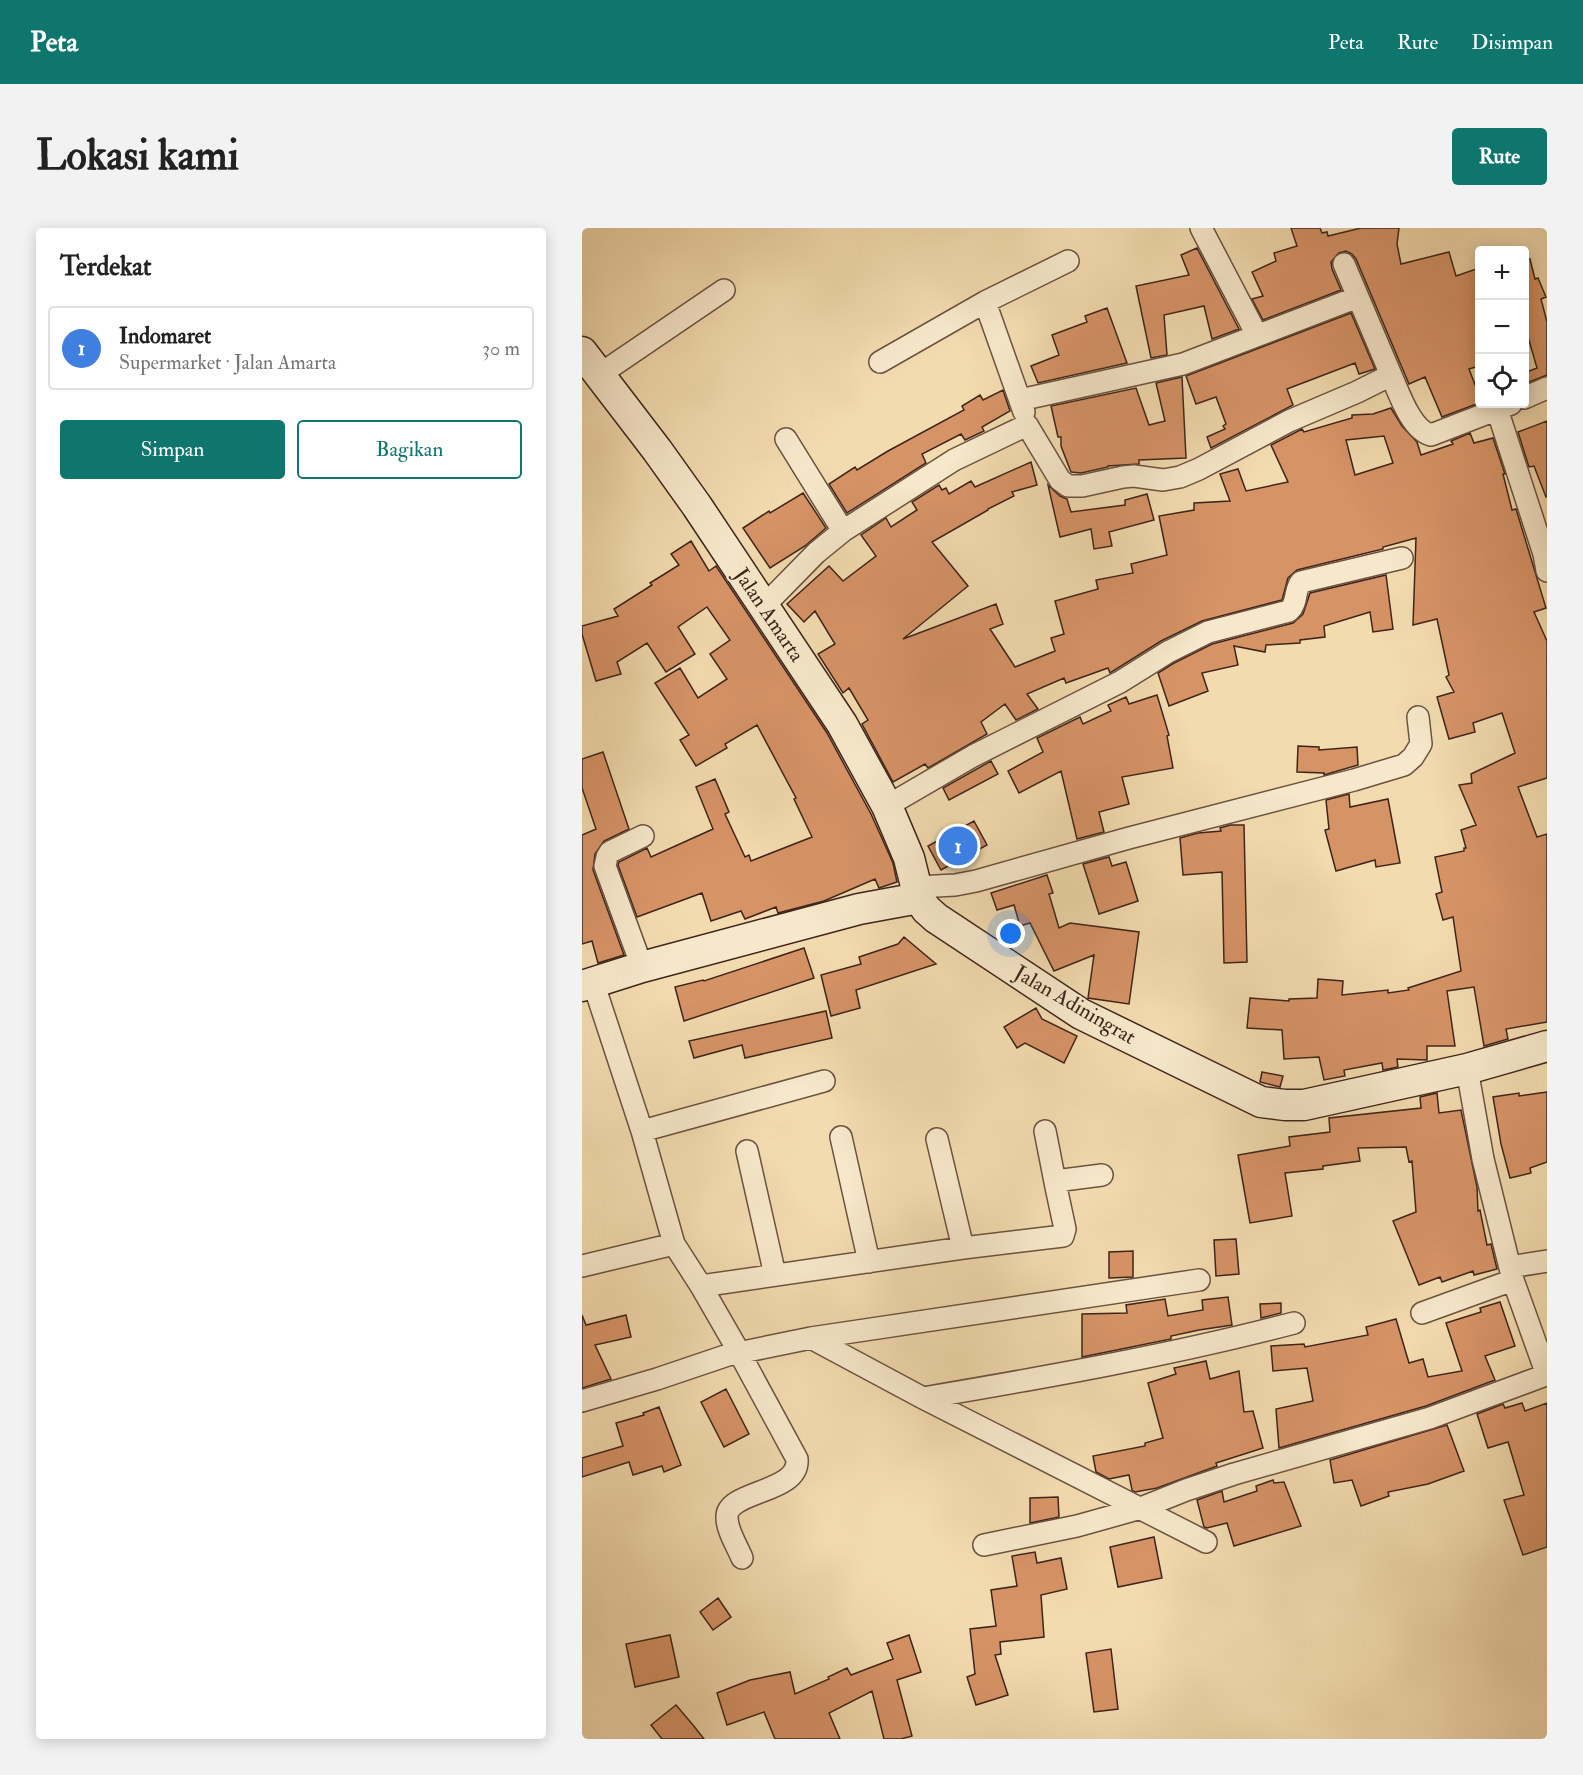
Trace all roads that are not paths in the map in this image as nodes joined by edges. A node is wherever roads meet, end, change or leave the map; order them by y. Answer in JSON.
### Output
{"nodes":[{"id":1,"x":1201,"y":228,"type":"edge"},
{"id":2,"x":1068,"y":261,"type":"dead end"},
{"id":3,"x":1344,"y":264,"type":"dead end"},
{"id":4,"x":724,"y":290,"type":"dead end"},
{"id":5,"x":1358,"y":297,"type":"junction"},
{"id":6,"x":985,"y":302,"type":"junction"},
{"id":7,"x":1257,"y":335,"type":"junction"},
{"id":8,"x":880,"y":362,"type":"dead end"},
{"id":9,"x":590,"y":364,"type":"edge"},
{"id":10,"x":1390,"y":375,"type":"junction"},
{"id":11,"x":1547,"y":388,"type":"edge"},
{"id":12,"x":1529,"y":396,"type":"edge"},
{"id":13,"x":1020,"y":400,"type":"junction"},
{"id":14,"x":1499,"y":408,"type":"edge"},
{"id":15,"x":1505,"y":408,"type":"edge"},
{"id":16,"x":1027,"y":424,"type":"junction"},
{"id":17,"x":786,"y":439,"type":"dead end"},
{"id":18,"x":843,"y":531,"type":"junction"},
{"id":19,"x":1402,"y":558,"type":"dead end"},
{"id":20,"x":1547,"y":571,"type":"edge"},
{"id":21,"x":764,"y":606,"type":"junction"},
{"id":22,"x":1418,"y":717,"type":"dead end"},
{"id":23,"x":886,"y":806,"type":"junction"},
{"id":24,"x":643,"y":836,"type":"dead end"},
{"id":25,"x":918,"y":892,"type":"junction"},
{"id":26,"x":642,"y":966,"type":"junction"},
{"id":27,"x":587,"y":984,"type":"edge"},
{"id":28,"x":1547,"y":1046,"type":"edge"},
{"id":29,"x":1467,"y":1069,"type":"junction"},
{"id":30,"x":824,"y":1081,"type":"dead end"},
{"id":31,"x":642,"y":1131,"type":"junction"},
{"id":32,"x":1045,"y":1131,"type":"dead end"},
{"id":33,"x":841,"y":1137,"type":"dead end"},
{"id":34,"x":937,"y":1139,"type":"dead end"},
{"id":35,"x":747,"y":1151,"type":"dead end"},
{"id":36,"x":1101,"y":1174,"type":"dead end"},
{"id":37,"x":1056,"y":1187,"type":"junction"},
{"id":38,"x":674,"y":1244,"type":"junction"},
{"id":39,"x":963,"y":1248,"type":"junction"},
{"id":40,"x":1547,"y":1261,"type":"edge"},
{"id":41,"x":869,"y":1262,"type":"junction"},
{"id":42,"x":582,"y":1266,"type":"edge"},
{"id":43,"x":1511,"y":1274,"type":"junction"},
{"id":44,"x":775,"y":1275,"type":"junction"},
{"id":45,"x":1199,"y":1280,"type":"dead end"},
{"id":46,"x":701,"y":1286,"type":"junction"},
{"id":47,"x":1422,"y":1313,"type":"dead end"},
{"id":48,"x":1294,"y":1323,"type":"dead end"},
{"id":49,"x":811,"y":1338,"type":"junction"},
{"id":50,"x":739,"y":1352,"type":"junction"},
{"id":51,"x":1547,"y":1375,"type":"edge"},
{"id":52,"x":923,"y":1398,"type":"junction"},
{"id":53,"x":582,"y":1401,"type":"edge"},
{"id":54,"x":1141,"y":1508,"type":"junction"},
{"id":55,"x":1206,"y":1542,"type":"dead end"},
{"id":56,"x":984,"y":1545,"type":"dead end"},
{"id":57,"x":742,"y":1557,"type":"dead end"}],
"edges":[{"from":1,"to":7,"type":"street"},
{"from":2,"to":6,"type":"street"},
{"from":3,"to":5,"type":"street"},
{"from":4,"to":9,"type":"street"},
{"from":5,"to":7,"type":"street"},
{"from":5,"to":10,"type":"street"},
{"from":6,"to":8,"type":"street"},
{"from":6,"to":13,"type":"street"},
{"from":7,"to":13,"type":"street"},
{"from":9,"to":21,"type":"street","name":"Jalan Amarta"},
{"from":10,"to":14,"type":"street"},
{"from":10,"to":16,"type":"street"},
{"from":11,"to":12,"type":"street"},
{"from":13,"to":16,"type":"street"},
{"from":15,"to":20,"type":"street"},
{"from":16,"to":18,"type":"street"},
{"from":17,"to":18,"type":"street"},
{"from":18,"to":21,"type":"street"},
{"from":19,"to":23,"type":"street"},
{"from":21,"to":23,"type":"street","name":"Jalan Amarta"},
{"from":22,"to":25,"type":"street"},
{"from":23,"to":25,"type":"street","name":"Jalan Amarta"},
{"from":24,"to":26,"type":"street"},
{"from":25,"to":26,"type":"street"},
{"from":25,"to":29,"type":"street","name":"Jalan Adiningrat"},
{"from":26,"to":27,"type":"street"},
{"from":27,"to":31,"type":"street"},
{"from":28,"to":29,"type":"street","name":"Jalan Adiningrat"},
{"from":29,"to":43,"type":"street"},
{"from":30,"to":31,"type":"street"},
{"from":31,"to":38,"type":"street"},
{"from":32,"to":37,"type":"street"},
{"from":33,"to":41,"type":"street"},
{"from":34,"to":39,"type":"street"},
{"from":35,"to":44,"type":"street"},
{"from":36,"to":37,"type":"street"},
{"from":37,"to":39,"type":"street"},
{"from":38,"to":42,"type":"street"},
{"from":38,"to":46,"type":"street"},
{"from":39,"to":41,"type":"street"},
{"from":40,"to":43,"type":"street"},
{"from":41,"to":44,"type":"street"},
{"from":43,"to":47,"type":"street"},
{"from":43,"to":51,"type":"street"},
{"from":44,"to":46,"type":"street"},
{"from":45,"to":49,"type":"street"},
{"from":46,"to":50,"type":"street"},
{"from":48,"to":52,"type":"street"},
{"from":49,"to":50,"type":"street"},
{"from":49,"to":52,"type":"street"},
{"from":50,"to":53,"type":"street"},
{"from":50,"to":57,"type":"street"},
{"from":51,"to":54,"type":"street"},
{"from":52,"to":54,"type":"street"},
{"from":54,"to":55,"type":"street"},
{"from":54,"to":56,"type":"street"}]}
